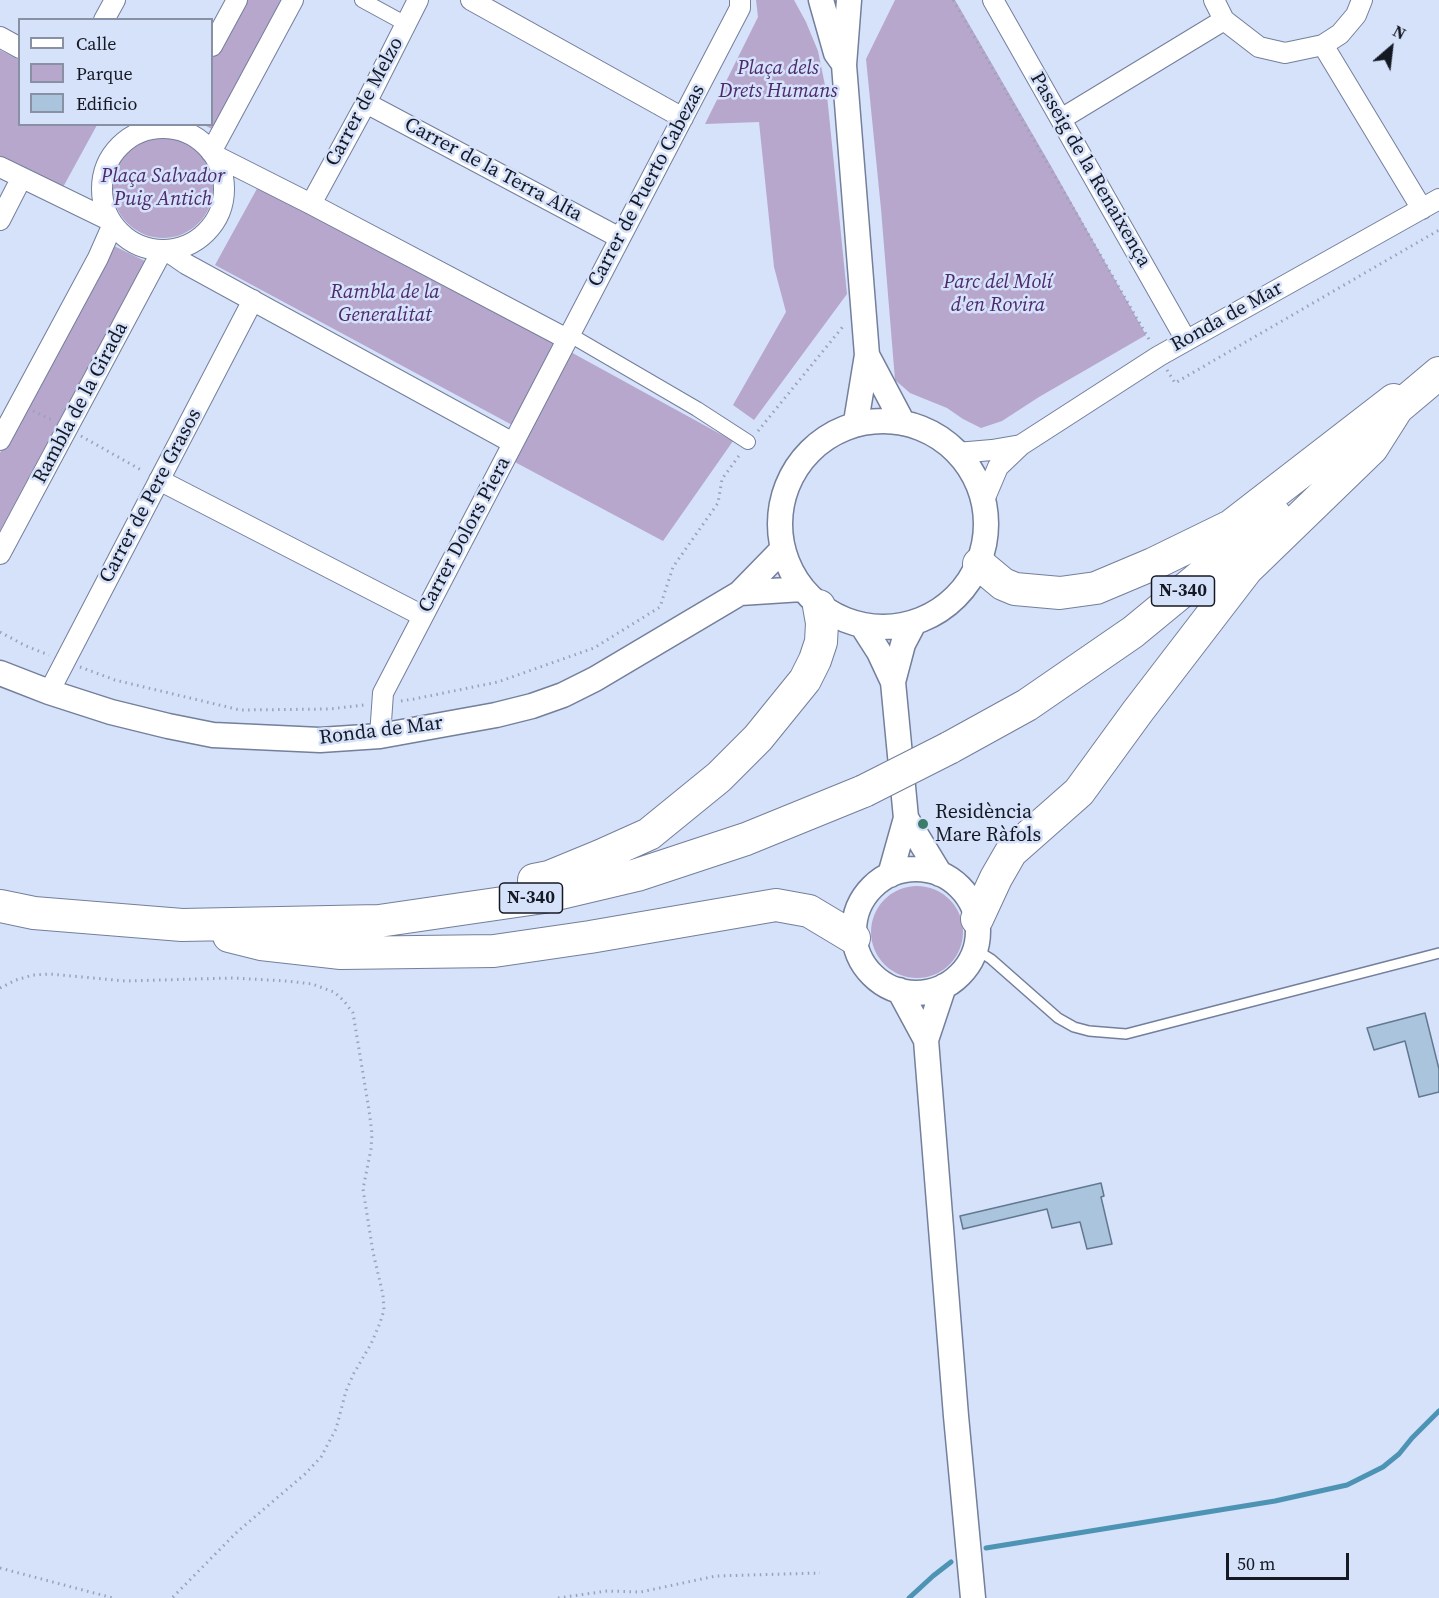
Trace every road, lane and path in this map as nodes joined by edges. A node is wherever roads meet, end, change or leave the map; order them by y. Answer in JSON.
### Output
{"nodes":[{"id":1,"x":115,"y":0,"type":"edge"},
{"id":2,"x":237,"y":0,"type":"edge"},
{"id":3,"x":293,"y":0,"type":"edge"},
{"id":4,"x":362,"y":0,"type":"edge"},
{"id":5,"x":418,"y":0,"type":"edge"},
{"id":6,"x":471,"y":0,"type":"edge"},
{"id":7,"x":740,"y":0,"type":"edge"},
{"id":8,"x":821,"y":0,"type":"edge"},
{"id":9,"x":849,"y":0,"type":"edge"},
{"id":10,"x":953,"y":0,"type":"edge"},
{"id":11,"x":993,"y":0,"type":"edge"},
{"id":12,"x":1214,"y":0,"type":"edge"},
{"id":13,"x":1362,"y":0,"type":"edge"},
{"id":14,"x":105,"y":18,"type":"edge"},
{"id":15,"x":1224,"y":20,"type":"junction"},
{"id":16,"x":406,"y":24,"type":"junction"},
{"id":17,"x":0,"y":37,"type":"edge"},
{"id":18,"x":213,"y":44,"type":"edge"},
{"id":19,"x":1323,"y":45,"type":"junction"},
{"id":20,"x":18,"y":47,"type":"edge"},
{"id":21,"x":844,"y":65,"type":"junction"},
{"id":22,"x":366,"y":103,"type":"junction"},
{"id":23,"x":683,"y":118,"type":"junction"},
{"id":24,"x":1061,"y":119,"type":"junction"},
{"id":25,"x":164,"y":126,"type":"edge"},
{"id":26,"x":213,"y":154,"type":"junction"},
{"id":27,"x":0,"y":168,"type":"edge"},
{"id":28,"x":21,"y":178,"type":"junction"},
{"id":29,"x":311,"y":204,"type":"junction"},
{"id":30,"x":1431,"y":204,"type":"edge"},
{"id":31,"x":0,"y":220,"type":"edge"},
{"id":32,"x":112,"y":222,"type":"junction"},
{"id":33,"x":1439,"y":230,"type":"edge"},
{"id":34,"x":620,"y":238,"type":"junction"},
{"id":35,"x":164,"y":251,"type":"junction"},
{"id":36,"x":253,"y":300,"type":"junction"},
{"id":37,"x":863,"y":302,"type":"junction"},
{"id":38,"x":1145,"y":331,"type":"dead end"},
{"id":39,"x":569,"y":337,"type":"junction"},
{"id":40,"x":1186,"y":340,"type":"junction"},
{"id":41,"x":867,"y":355,"type":"junction"},
{"id":42,"x":1434,"y":377,"type":"edge"},
{"id":43,"x":1175,"y":383,"type":"dead end"},
{"id":44,"x":1398,"y":408,"type":"junction"},
{"id":45,"x":856,"y":422,"type":"junction"},
{"id":46,"x":903,"y":423,"type":"junction"},
{"id":47,"x":0,"y":440,"type":"edge"},
{"id":48,"x":748,"y":442,"type":"junction"},
{"id":49,"x":513,"y":443,"type":"junction"},
{"id":50,"x":1021,"y":445,"type":"junction"},
{"id":51,"x":957,"y":453,"type":"junction"},
{"id":52,"x":159,"y":480,"type":"junction"},
{"id":53,"x":984,"y":500,"type":"junction"},
{"id":54,"x":780,"y":552,"type":"junction"},
{"id":55,"x":0,"y":554,"type":"edge"},
{"id":56,"x":979,"y":564,"type":"junction"},
{"id":57,"x":740,"y":593,"type":"junction"},
{"id":58,"x":810,"y":597,"type":"junction"},
{"id":59,"x":423,"y":616,"type":"junction"},
{"id":60,"x":914,"y":623,"type":"junction"},
{"id":61,"x":863,"y":627,"type":"junction"},
{"id":62,"x":0,"y":632,"type":"edge"},
{"id":63,"x":65,"y":661,"type":"junction"},
{"id":64,"x":0,"y":673,"type":"edge"},
{"id":65,"x":893,"y":681,"type":"junction"},
{"id":66,"x":49,"y":692,"type":"junction"},
{"id":67,"x":382,"y":703,"type":"junction"},
{"id":68,"x":380,"y":735,"type":"junction"},
{"id":69,"x":906,"y":818,"type":"junction"},
{"id":70,"x":940,"y":874,"type":"junction"},
{"id":71,"x":890,"y":875,"type":"junction"},
{"id":72,"x":0,"y":906,"type":"edge"},
{"id":73,"x":182,"y":925,"type":"junction"},
{"id":74,"x":976,"y":934,"type":"junction"},
{"id":75,"x":854,"y":938,"type":"junction"},
{"id":76,"x":1439,"y":952,"type":"edge"},
{"id":77,"x":944,"y":986,"type":"junction"},
{"id":78,"x":0,"y":988,"type":"edge"},
{"id":79,"x":899,"y":990,"type":"junction"},
{"id":80,"x":926,"y":1040,"type":"junction"},
{"id":81,"x":0,"y":1568,"type":"edge"},
{"id":82,"x":820,"y":1573,"type":"dead end"},
{"id":83,"x":113,"y":1598,"type":"edge"},
{"id":84,"x":172,"y":1598,"type":"edge"},
{"id":85,"x":558,"y":1598,"type":"edge"},
{"id":86,"x":973,"y":1598,"type":"edge"}],
"edges":[{"from":1,"to":14,"type":"street"},
{"from":2,"to":18,"type":"street"},
{"from":3,"to":26,"type":"street"},
{"from":4,"to":16,"type":"street"},
{"from":5,"to":16,"type":"street","name":"Carrer de Melzo"},
{"from":6,"to":23,"type":"street"},
{"from":7,"to":23,"type":"street","name":"Carrer de Puerto Cabezas"},
{"from":8,"to":21,"type":"street"},
{"from":9,"to":21,"type":"street"},
{"from":10,"to":38,"type":"path"},
{"from":11,"to":24,"type":"street","name":"Passeig de la Renaixença"},
{"from":12,"to":15,"type":"street"},
{"from":13,"to":19,"type":"street"},
{"from":15,"to":19,"type":"street"},
{"from":15,"to":24,"type":"street"},
{"from":16,"to":22,"type":"street","name":"Carrer de Melzo"},
{"from":17,"to":20,"type":"street"},
{"from":19,"to":30,"type":"street"},
{"from":21,"to":37,"type":"street"},
{"from":22,"to":29,"type":"street","name":"Carrer de Melzo"},
{"from":22,"to":34,"type":"street","name":"Carrer de la Terra Alta"},
{"from":23,"to":34,"type":"street","name":"Carrer de Puerto Cabezas"},
{"from":24,"to":40,"type":"street","name":"Passeig de la Renaixença"},
{"from":25,"to":26,"type":"street"},
{"from":25,"to":32,"type":"street"},
{"from":26,"to":29,"type":"street"},
{"from":26,"to":35,"type":"street"},
{"from":27,"to":28,"type":"street"},
{"from":28,"to":31,"type":"street"},
{"from":28,"to":32,"type":"street"},
{"from":29,"to":39,"type":"street"},
{"from":30,"to":40,"type":"street","name":"Ronda de Mar"},
{"from":32,"to":35,"type":"street"},
{"from":32,"to":47,"type":"street"},
{"from":33,"to":43,"type":"path"},
{"from":34,"to":39,"type":"street","name":"Carrer de Puerto Cabezas"},
{"from":35,"to":36,"type":"street"},
{"from":35,"to":55,"type":"street","name":"Rambla de la Girada"},
{"from":36,"to":49,"type":"street"},
{"from":36,"to":52,"type":"street","name":"Carrer de Pere Grasos"},
{"from":37,"to":41,"type":"street"},
{"from":37,"to":48,"type":"path"},
{"from":39,"to":48,"type":"street"},
{"from":39,"to":49,"type":"street","name":"Carrer Dolors Piera"},
{"from":40,"to":50,"type":"street","name":"Ronda de Mar"},
{"from":41,"to":45,"type":"street"},
{"from":41,"to":46,"type":"street"},
{"from":42,"to":44,"type":"highway","number":"N-340"},
{"from":42,"to":56,"type":"highway"},
{"from":44,"to":73,"type":"highway","number":"N-340","bridge":true},
{"from":44,"to":74,"type":"highway"},
{"from":45,"to":46,"type":"street"},
{"from":45,"to":54,"type":"street"},
{"from":46,"to":51,"type":"street"},
{"from":48,"to":67,"type":"path"},
{"from":49,"to":59,"type":"street","name":"Carrer Dolors Piera"},
{"from":50,"to":51,"type":"street","name":"Ronda de Mar"},
{"from":50,"to":53,"type":"street","name":"Ronda de Mar"},
{"from":51,"to":53,"type":"street"},
{"from":52,"to":59,"type":"street"},
{"from":52,"to":63,"type":"street","name":"Carrer de Pere Grasos"},
{"from":53,"to":56,"type":"street"},
{"from":54,"to":57,"type":"street","name":"Ronda de Mar"},
{"from":54,"to":58,"type":"street"},
{"from":56,"to":60,"type":"street"},
{"from":57,"to":58,"type":"street","name":"Ronda de Mar"},
{"from":57,"to":68,"type":"street","name":"Ronda de Mar"},
{"from":58,"to":61,"type":"street"},
{"from":58,"to":73,"type":"highway"},
{"from":59,"to":67,"type":"street","name":"Carrer Dolors Piera"},
{"from":60,"to":61,"type":"street"},
{"from":60,"to":65,"type":"street"},
{"from":61,"to":65,"type":"street"},
{"from":62,"to":63,"type":"path"},
{"from":63,"to":66,"type":"street","name":"Carrer de Pere Grasos"},
{"from":63,"to":67,"type":"path"},
{"from":64,"to":66,"type":"street","name":"Ronda de Mar"},
{"from":65,"to":69,"type":"street"},
{"from":66,"to":68,"type":"street","name":"Ronda de Mar"},
{"from":67,"to":68,"type":"street","name":"Carrer Dolors Piera"},
{"from":69,"to":70,"type":"street"},
{"from":69,"to":71,"type":"street"},
{"from":70,"to":71,"type":"street"},
{"from":70,"to":74,"type":"street"},
{"from":71,"to":75,"type":"street"},
{"from":72,"to":73,"type":"highway","number":"N-340"},
{"from":73,"to":75,"type":"highway"},
{"from":74,"to":76,"type":"lane"},
{"from":74,"to":77,"type":"street"},
{"from":75,"to":79,"type":"street"},
{"from":77,"to":79,"type":"street"},
{"from":77,"to":80,"type":"street"},
{"from":78,"to":84,"type":"path"},
{"from":79,"to":80,"type":"street"},
{"from":80,"to":86,"type":"street"},
{"from":81,"to":83,"type":"path"},
{"from":82,"to":85,"type":"path"}]}
